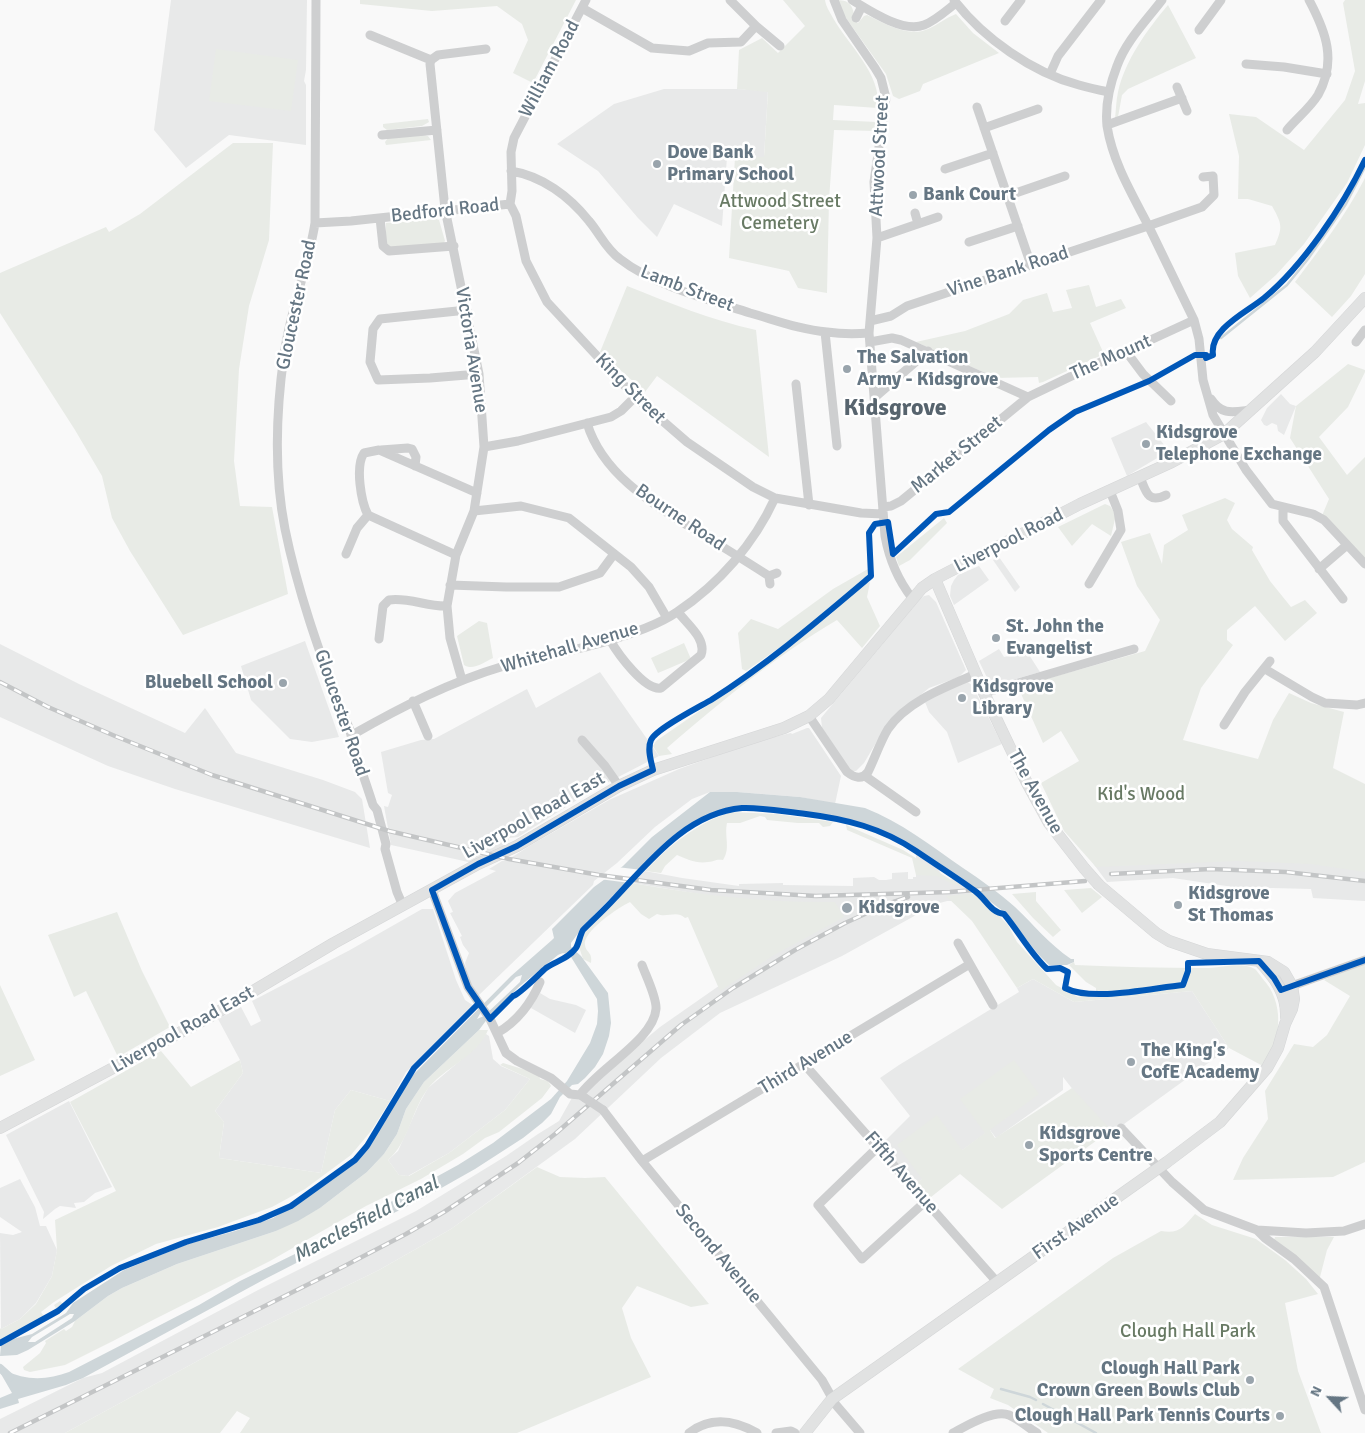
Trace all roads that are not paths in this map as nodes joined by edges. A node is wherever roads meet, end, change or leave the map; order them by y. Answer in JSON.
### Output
{"nodes":[{"id":1,"x":316,"y":0,"type":"edge"},
{"id":2,"x":730,"y":0,"type":"edge"},
{"id":3,"x":834,"y":0,"type":"edge"},
{"id":4,"x":852,"y":0,"type":"edge"},
{"id":5,"x":1021,"y":0,"type":"edge"},
{"id":6,"x":1101,"y":0,"type":"edge"},
{"id":7,"x":1162,"y":0,"type":"edge"},
{"id":8,"x":1221,"y":0,"type":"edge"},
{"id":9,"x":1309,"y":0,"type":"edge"},
{"id":10,"x":955,"y":1,"type":"edge"},
{"id":11,"x":584,"y":4,"type":"edge"},
{"id":12,"x":862,"y":6,"type":"junction"},
{"id":13,"x":856,"y":18,"type":"dead end"},
{"id":14,"x":1005,"y":21,"type":"dead end"},
{"id":15,"x":756,"y":26,"type":"junction"},
{"id":16,"x":1199,"y":30,"type":"dead end"},
{"id":17,"x":370,"y":35,"type":"dead end"},
{"id":18,"x":780,"y":46,"type":"dead end"},
{"id":19,"x":486,"y":49,"type":"dead end"},
{"id":20,"x":431,"y":60,"type":"junction"},
{"id":21,"x":1246,"y":64,"type":"dead end"},
{"id":22,"x":1050,"y":74,"type":"junction"},
{"id":23,"x":1327,"y":74,"type":"junction"},
{"id":24,"x":1177,"y":87,"type":"dead end"},
{"id":25,"x":1109,"y":92,"type":"junction"},
{"id":26,"x":1182,"y":98,"type":"junction"},
{"id":27,"x":977,"y":107,"type":"dead end"},
{"id":28,"x":1038,"y":109,"type":"dead end"},
{"id":29,"x":1187,"y":111,"type":"dead end"},
{"id":30,"x":1107,"y":125,"type":"junction"},
{"id":31,"x":984,"y":128,"type":"junction"},
{"id":32,"x":437,"y":130,"type":"junction"},
{"id":33,"x":1286,"y":130,"type":"dead end"},
{"id":34,"x":382,"y":135,"type":"dead end"},
{"id":35,"x":514,"y":138,"type":"joint"},
{"id":36,"x":992,"y":153,"type":"junction"},
{"id":37,"x":945,"y":169,"type":"dead end"},
{"id":38,"x":511,"y":171,"type":"junction"},
{"id":39,"x":1065,"y":176,"type":"dead end"},
{"id":40,"x":1203,"y":177,"type":"dead end"},
{"id":41,"x":1007,"y":196,"type":"junction"},
{"id":42,"x":510,"y":204,"type":"junction"},
{"id":43,"x":445,"y":210,"type":"junction"},
{"id":44,"x":915,"y":213,"type":"dead end"},
{"id":45,"x":938,"y":217,"type":"dead end"},
{"id":46,"x":380,"y":218,"type":"junction"},
{"id":47,"x":315,"y":222,"type":"junction"},
{"id":48,"x":918,"y":224,"type":"junction"},
{"id":49,"x":1018,"y":226,"type":"junction"},
{"id":50,"x":1148,"y":226,"type":"junction"},
{"id":51,"x":877,"y":238,"type":"junction"},
{"id":52,"x":968,"y":242,"type":"dead end"},
{"id":53,"x":454,"y":246,"type":"junction"},
{"id":54,"x":1032,"y":265,"type":"junction"},
{"id":55,"x":1365,"y":298,"type":"edge"},
{"id":56,"x":467,"y":310,"type":"junction"},
{"id":57,"x":1194,"y":320,"type":"junction"},
{"id":58,"x":870,"y":321,"type":"junction"},
{"id":59,"x":1365,"y":330,"type":"edge"},
{"id":60,"x":826,"y":332,"type":"junction"},
{"id":61,"x":870,"y":338,"type":"junction"},
{"id":62,"x":1356,"y":342,"type":"dead end"},
{"id":63,"x":928,"y":351,"type":"junction"},
{"id":64,"x":1128,"y":354,"type":"junction"},
{"id":65,"x":479,"y":374,"type":"junction"},
{"id":66,"x":796,"y":384,"type":"dead end"},
{"id":67,"x":1206,"y":392,"type":"junction"},
{"id":68,"x":635,"y":397,"type":"junction"},
{"id":69,"x":1028,"y":397,"type":"junction"},
{"id":70,"x":874,"y":398,"type":"junction"},
{"id":71,"x":1171,"y":401,"type":"dead end"},
{"id":72,"x":1252,"y":410,"type":"junction"},
{"id":73,"x":587,"y":423,"type":"junction"},
{"id":74,"x":1224,"y":434,"type":"junction"},
{"id":75,"x":837,"y":446,"type":"dead end"},
{"id":76,"x":484,"y":447,"type":"junction"},
{"id":77,"x":379,"y":450,"type":"junction"},
{"id":78,"x":415,"y":466,"type":"junction"},
{"id":79,"x":1140,"y":477,"type":"junction"},
{"id":80,"x":1110,"y":491,"type":"junction"},
{"id":81,"x":477,"y":492,"type":"junction"},
{"id":82,"x":1166,"y":494,"type":"dead end"},
{"id":83,"x":775,"y":498,"type":"junction"},
{"id":84,"x":809,"y":505,"type":"junction"},
{"id":85,"x":1283,"y":507,"type":"junction"},
{"id":86,"x":474,"y":511,"type":"junction"},
{"id":87,"x":883,"y":511,"type":"junction"},
{"id":88,"x":368,"y":515,"type":"junction"},
{"id":89,"x":1347,"y":545,"type":"junction"},
{"id":90,"x":346,"y":554,"type":"dead end"},
{"id":91,"x":614,"y":554,"type":"junction"},
{"id":92,"x":456,"y":555,"type":"junction"},
{"id":93,"x":738,"y":557,"type":"junction"},
{"id":94,"x":1365,"y":564,"type":"edge"},
{"id":95,"x":1319,"y":569,"type":"junction"},
{"id":96,"x":772,"y":578,"type":"dead end"},
{"id":97,"x":935,"y":579,"type":"junction"},
{"id":98,"x":1089,"y":584,"type":"dead end"},
{"id":99,"x":450,"y":585,"type":"junction"},
{"id":100,"x":912,"y":598,"type":"junction"},
{"id":101,"x":1343,"y":598,"type":"dead end"},
{"id":102,"x":447,"y":606,"type":"junction"},
{"id":103,"x":678,"y":612,"type":"junction"},
{"id":104,"x":667,"y":618,"type":"junction"},
{"id":105,"x":379,"y":639,"type":"dead end"},
{"id":106,"x":610,"y":640,"type":"junction"},
{"id":107,"x":1134,"y":649,"type":"dead end"},
{"id":108,"x":1270,"y":661,"type":"dead end"},
{"id":109,"x":1265,"y":669,"type":"junction"},
{"id":110,"x":976,"y":674,"type":"junction"},
{"id":111,"x":462,"y":680,"type":"junction"},
{"id":112,"x":984,"y":693,"type":"junction"},
{"id":113,"x":413,"y":701,"type":"junction"},
{"id":114,"x":1365,"y":703,"type":"edge"},
{"id":115,"x":809,"y":716,"type":"junction"},
{"id":116,"x":1224,"y":725,"type":"dead end"},
{"id":117,"x":352,"y":735,"type":"junction"},
{"id":118,"x":428,"y":736,"type":"dead end"},
{"id":119,"x":582,"y":740,"type":"dead end"},
{"id":120,"x":653,"y":770,"type":"joint"},
{"id":121,"x":865,"y":776,"type":"junction"},
{"id":122,"x":619,"y":786,"type":"junction"},
{"id":123,"x":916,"y":812,"type":"dead end"},
{"id":124,"x":432,"y":890,"type":"junction"},
{"id":125,"x":403,"y":906,"type":"junction"},
{"id":126,"x":958,"y":943,"type":"dead end"},
{"id":127,"x":1365,"y":960,"type":"edge"},
{"id":128,"x":970,"y":964,"type":"junction"},
{"id":129,"x":642,"y":965,"type":"dead end"},
{"id":130,"x":540,"y":982,"type":"dead end"},
{"id":131,"x":1287,"y":988,"type":"junction"},
{"id":132,"x":993,"y":1005,"type":"dead end"},
{"id":133,"x":497,"y":1033,"type":"junction"},
{"id":134,"x":804,"y":1064,"type":"junction"},
{"id":135,"x":578,"y":1096,"type":"junction"},
{"id":136,"x":0,"y":1128,"type":"edge"},
{"id":137,"x":1121,"y":1128,"type":"dead end"},
{"id":138,"x":878,"y":1147,"type":"junction"},
{"id":139,"x":642,"y":1162,"type":"junction"},
{"id":140,"x":1159,"y":1168,"type":"junction"},
{"id":141,"x":926,"y":1201,"type":"junction"},
{"id":142,"x":1365,"y":1224,"type":"edge"},
{"id":143,"x":1257,"y":1230,"type":"junction"},
{"id":144,"x":997,"y":1282,"type":"junction"},
{"id":145,"x":832,"y":1399,"type":"junction"},
{"id":146,"x":1365,"y":1410,"type":"edge"},
{"id":147,"x":689,"y":1433,"type":"edge"},
{"id":148,"x":757,"y":1433,"type":"edge"},
{"id":149,"x":776,"y":1433,"type":"edge"},
{"id":150,"x":795,"y":1433,"type":"edge"},
{"id":151,"x":805,"y":1433,"type":"edge"},
{"id":152,"x":860,"y":1433,"type":"edge"},
{"id":153,"x":953,"y":1433,"type":"edge"},
{"id":154,"x":1036,"y":1433,"type":"edge"}],
"edges":[{"from":1,"to":47,"type":"street","name":"Gloucester Road"},
{"from":2,"to":15,"type":"street"},
{"from":3,"to":51,"type":"street","name":"Attwood Street"},
{"from":4,"to":12,"type":"street"},
{"from":5,"to":14,"type":"street"},
{"from":6,"to":22,"type":"street"},
{"from":7,"to":25,"type":"street"},
{"from":8,"to":16,"type":"street"},
{"from":9,"to":23,"type":"street"},
{"from":10,"to":12,"type":"street"},
{"from":10,"to":22,"type":"street"},
{"from":11,"to":15,"type":"street"},
{"from":11,"to":35,"type":"street","name":"William Road"},
{"from":12,"to":13,"type":"street"},
{"from":15,"to":18,"type":"street"},
{"from":17,"to":20,"type":"street"},
{"from":19,"to":20,"type":"street"},
{"from":20,"to":32,"type":"street","name":"Victoria Avenue"},
{"from":21,"to":23,"type":"street"},
{"from":22,"to":25,"type":"street"},
{"from":23,"to":33,"type":"street"},
{"from":24,"to":26,"type":"street"},
{"from":25,"to":30,"type":"street"},
{"from":26,"to":29,"type":"street"},
{"from":26,"to":30,"type":"street"},
{"from":27,"to":31,"type":"street"},
{"from":28,"to":31,"type":"street"},
{"from":30,"to":50,"type":"street"},
{"from":31,"to":36,"type":"street"},
{"from":32,"to":34,"type":"street"},
{"from":32,"to":43,"type":"street","name":"Victoria Avenue"},
{"from":35,"to":38,"type":"street","name":"King Street"},
{"from":36,"to":37,"type":"street"},
{"from":36,"to":41,"type":"street"},
{"from":38,"to":42,"type":"street","name":"King Street"},
{"from":38,"to":60,"type":"street","name":"Lamb Street"},
{"from":39,"to":41,"type":"street"},
{"from":40,"to":50,"type":"street","name":"Vine Bank Road"},
{"from":41,"to":49,"type":"street"},
{"from":42,"to":43,"type":"street","name":"Bedford Road"},
{"from":42,"to":68,"type":"street","name":"King Street"},
{"from":43,"to":46,"type":"street","name":"Bedford Road"},
{"from":43,"to":53,"type":"street","name":"Victoria Avenue"},
{"from":44,"to":48,"type":"street"},
{"from":45,"to":48,"type":"street"},
{"from":46,"to":47,"type":"street","name":"Bedford Road"},
{"from":46,"to":53,"type":"street","name":"Bedford Road"},
{"from":47,"to":117,"type":"street","name":"Gloucester Road"},
{"from":48,"to":51,"type":"street"},
{"from":49,"to":52,"type":"street"},
{"from":49,"to":54,"type":"street"},
{"from":50,"to":54,"type":"street","name":"Vine Bank Road"},
{"from":50,"to":57,"type":"street"},
{"from":51,"to":58,"type":"street","name":"Attwood Street"},
{"from":53,"to":56,"type":"street","name":"Victoria Avenue"},
{"from":54,"to":58,"type":"street","name":"Vine Bank Road"},
{"from":55,"to":72,"type":"main road","name":"Liverpool Road"},
{"from":56,"to":65,"type":"street","name":"Victoria Avenue"},
{"from":56,"to":65,"type":"street"},
{"from":57,"to":64,"type":"street","name":"The Mount"},
{"from":57,"to":67,"type":"street"},
{"from":58,"to":61,"type":"street","name":"Attwood Street"},
{"from":59,"to":62,"type":"street"},
{"from":60,"to":61,"type":"street","name":"Lamb Street"},
{"from":60,"to":75,"type":"street"},
{"from":61,"to":63,"type":"street","name":"Lamb Street"},
{"from":61,"to":70,"type":"street","name":"Attwood Street"},
{"from":63,"to":69,"type":"street","name":"Lamb Street"},
{"from":63,"to":70,"type":"street"},
{"from":64,"to":69,"type":"street","name":"The Mount"},
{"from":64,"to":71,"type":"street"},
{"from":65,"to":76,"type":"street","name":"Victoria Avenue"},
{"from":66,"to":84,"type":"street"},
{"from":67,"to":72,"type":"street"},
{"from":67,"to":74,"type":"street"},
{"from":68,"to":73,"type":"street"},
{"from":68,"to":83,"type":"street","name":"King Street"},
{"from":69,"to":87,"type":"street","name":"Market Street"},
{"from":70,"to":87,"type":"street","name":"Attwood Street"},
{"from":72,"to":74,"type":"main road","name":"Liverpool Road"},
{"from":73,"to":76,"type":"street"},
{"from":73,"to":93,"type":"street","name":"Bourne Road"},
{"from":74,"to":79,"type":"main road","name":"Liverpool Road"},
{"from":74,"to":85,"type":"street"},
{"from":76,"to":81,"type":"street","name":"Victoria Avenue"},
{"from":77,"to":78,"type":"street"},
{"from":77,"to":78,"type":"street"},
{"from":77,"to":88,"type":"street"},
{"from":78,"to":81,"type":"street"},
{"from":79,"to":80,"type":"main road","name":"Liverpool Road"},
{"from":79,"to":82,"type":"street"},
{"from":80,"to":97,"type":"main road","name":"Liverpool Road"},
{"from":80,"to":98,"type":"street"},
{"from":81,"to":86,"type":"street","name":"Victoria Avenue"},
{"from":83,"to":84,"type":"street","name":"King Street"},
{"from":83,"to":93,"type":"street","name":"Whitehall Avenue"},
{"from":84,"to":87,"type":"street","name":"King Street"},
{"from":85,"to":89,"type":"street"},
{"from":85,"to":95,"type":"street"},
{"from":86,"to":91,"type":"street"},
{"from":86,"to":92,"type":"street","name":"Victoria Avenue"},
{"from":87,"to":100,"type":"street","name":"Attwood Street"},
{"from":88,"to":90,"type":"street"},
{"from":88,"to":92,"type":"street"},
{"from":89,"to":94,"type":"street"},
{"from":89,"to":95,"type":"street"},
{"from":91,"to":99,"type":"street"},
{"from":91,"to":104,"type":"street"},
{"from":92,"to":99,"type":"street","name":"Victoria Avenue"},
{"from":93,"to":96,"type":"street","name":"Bourne Road"},
{"from":93,"to":103,"type":"street","name":"Whitehall Avenue"},
{"from":95,"to":101,"type":"street"},
{"from":97,"to":100,"type":"main road","name":"Liverpool Road"},
{"from":97,"to":110,"type":"main road","name":"The Avenue"},
{"from":99,"to":102,"type":"street","name":"Victoria Avenue"},
{"from":100,"to":115,"type":"main road","name":"Liverpool Road"},
{"from":102,"to":105,"type":"street"},
{"from":102,"to":111,"type":"street","name":"Victoria Avenue"},
{"from":103,"to":104,"type":"street","name":"Whitehall Avenue"},
{"from":103,"to":106,"type":"street"},
{"from":104,"to":106,"type":"street","name":"Whitehall Avenue"},
{"from":106,"to":111,"type":"street","name":"Whitehall Avenue"},
{"from":107,"to":112,"type":"street"},
{"from":108,"to":109,"type":"street"},
{"from":109,"to":114,"type":"street"},
{"from":109,"to":116,"type":"street"},
{"from":110,"to":112,"type":"main road","name":"The Avenue"},
{"from":110,"to":121,"type":"street"},
{"from":111,"to":113,"type":"street","name":"Whitehall Avenue"},
{"from":112,"to":131,"type":"main road","name":"The Avenue","bridge":true},
{"from":113,"to":117,"type":"street","name":"Whitehall Avenue"},
{"from":113,"to":118,"type":"street"},
{"from":115,"to":120,"type":"main road","name":"Liverpool Road"},
{"from":115,"to":121,"type":"street"},
{"from":117,"to":125,"type":"street","name":"Gloucester Road"},
{"from":119,"to":122,"type":"street"},
{"from":120,"to":122,"type":"main road","name":"Liverpool Road East"},
{"from":121,"to":123,"type":"street"},
{"from":122,"to":124,"type":"main road","name":"Liverpool Road East"},
{"from":124,"to":125,"type":"main road","name":"Liverpool Road East"},
{"from":124,"to":133,"type":"street","name":"Second Avenue"},
{"from":125,"to":136,"type":"main road","name":"Liverpool Road East"},
{"from":126,"to":128,"type":"street"},
{"from":127,"to":131,"type":"street"},
{"from":128,"to":132,"type":"street"},
{"from":128,"to":134,"type":"street","name":"Third Avenue"},
{"from":129,"to":135,"type":"street"},
{"from":130,"to":133,"type":"street"},
{"from":131,"to":140,"type":"main road","name":"First Avenue"},
{"from":133,"to":135,"type":"street","name":"Second Avenue"},
{"from":134,"to":138,"type":"street","name":"Fifth Avenue"},
{"from":134,"to":139,"type":"street","name":"Third Avenue"},
{"from":135,"to":139,"type":"street","name":"Second Avenue","bridge":true},
{"from":137,"to":140,"type":"street"},
{"from":138,"to":141,"type":"street","name":"Fifth Avenue"},
{"from":138,"to":141,"type":"street"},
{"from":139,"to":145,"type":"street","name":"Second Avenue"},
{"from":140,"to":143,"type":"street"},
{"from":140,"to":144,"type":"main road","name":"First Avenue"},
{"from":141,"to":144,"type":"street","name":"Fifth Avenue"},
{"from":142,"to":143,"type":"street"},
{"from":143,"to":146,"type":"street"},
{"from":144,"to":145,"type":"main road","name":"First Avenue"},
{"from":145,"to":151,"type":"main road","name":"First Avenue"},
{"from":145,"to":152,"type":"street","name":"Second Avenue"},
{"from":147,"to":148,"type":"street"},
{"from":149,"to":150,"type":"street"},
{"from":153,"to":154,"type":"street"}]}
